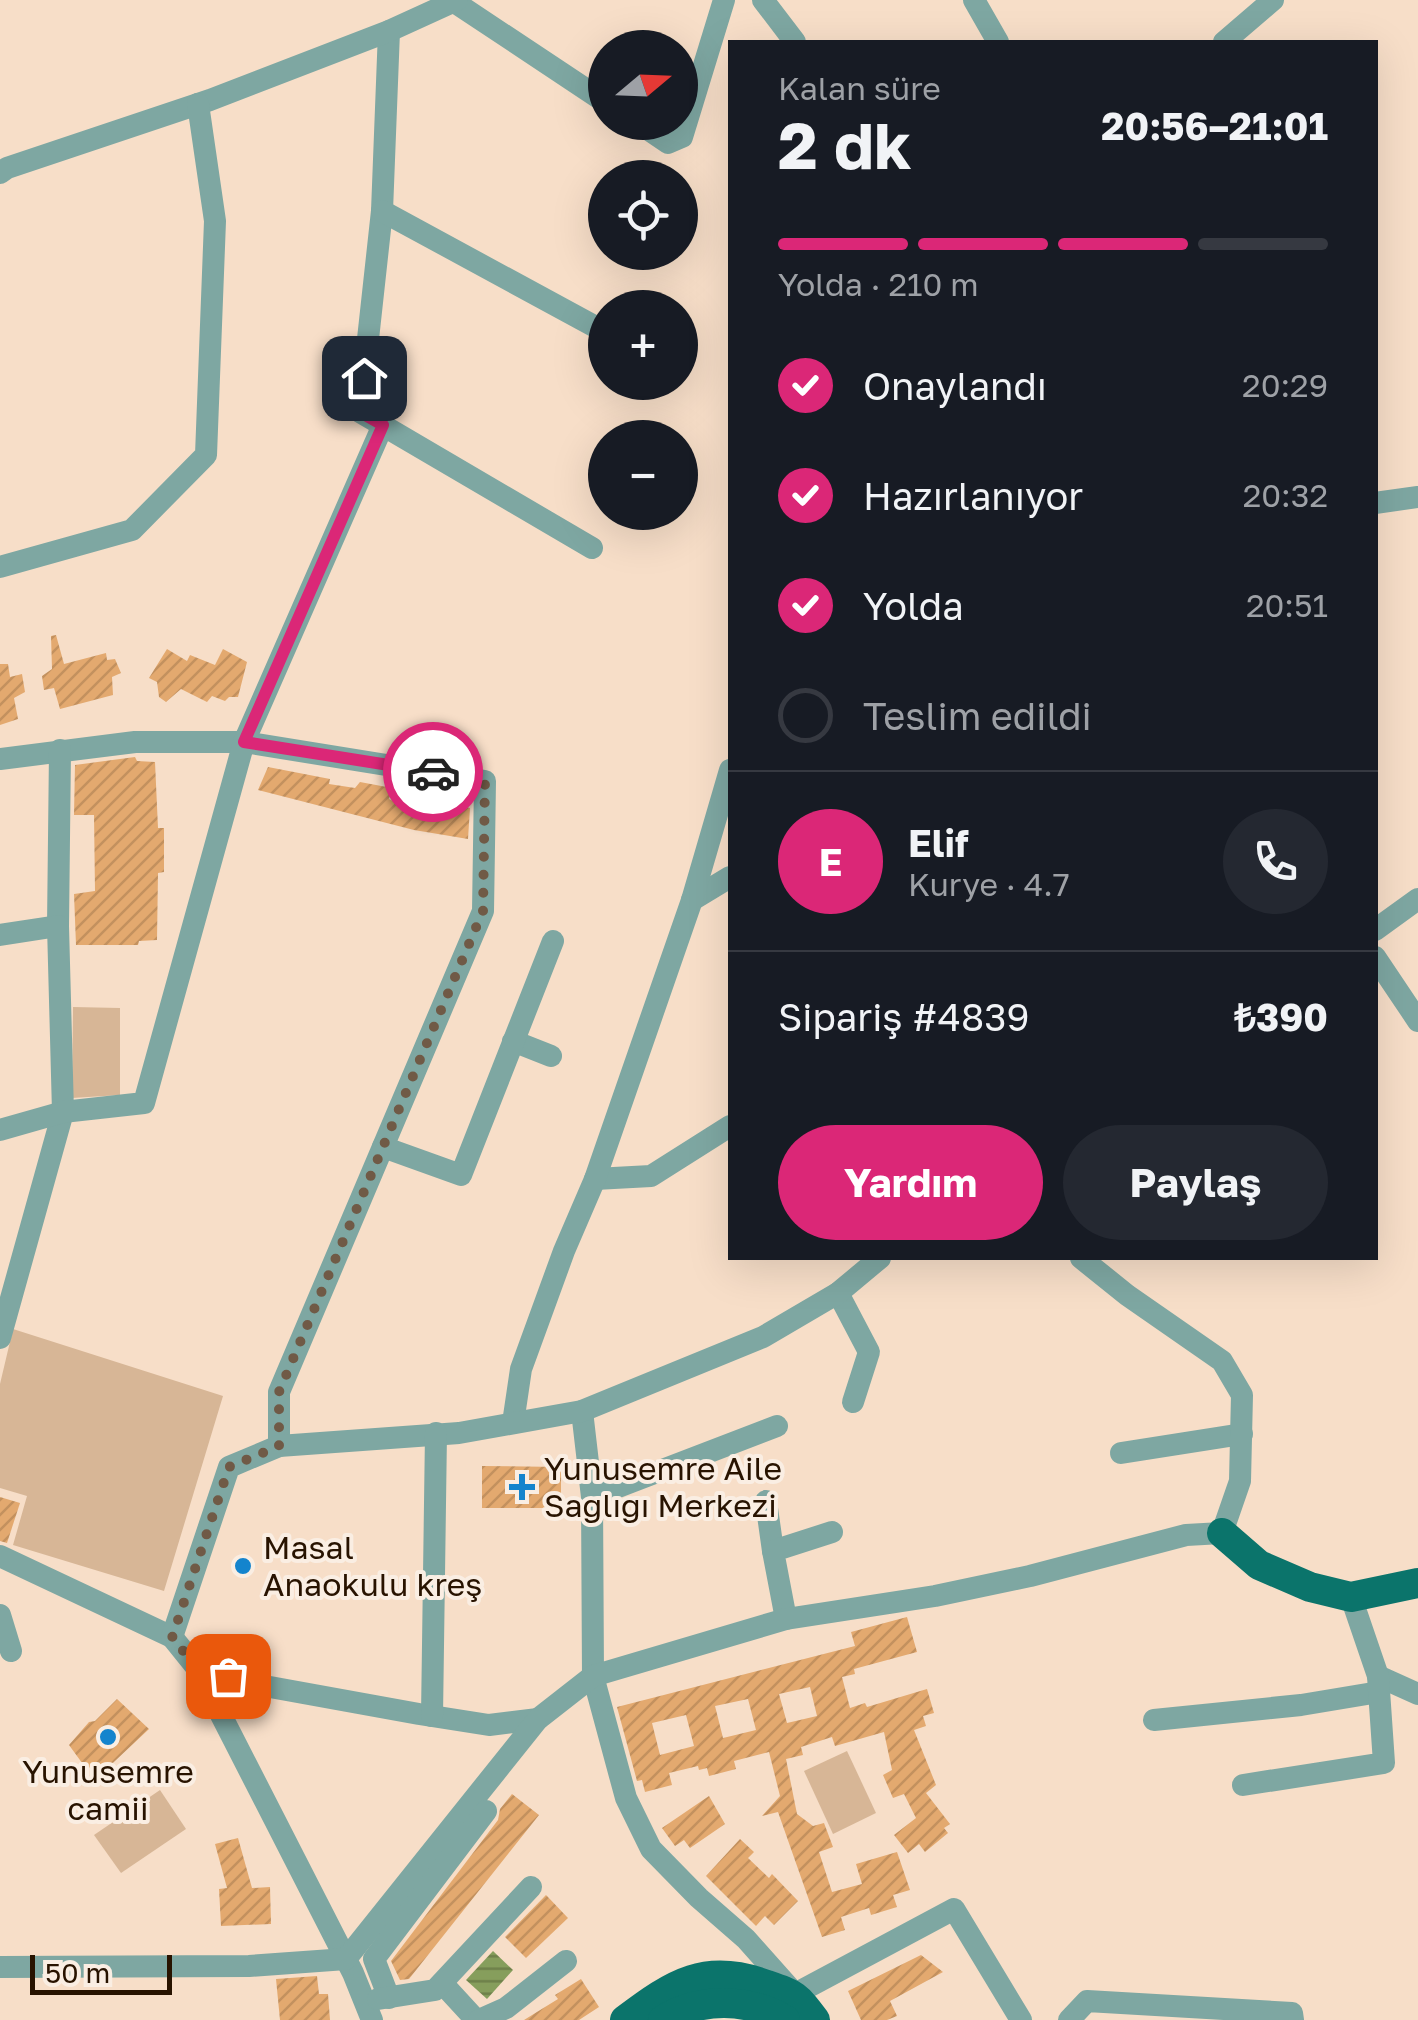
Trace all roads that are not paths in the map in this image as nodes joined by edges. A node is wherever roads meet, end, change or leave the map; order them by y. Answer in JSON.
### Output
{"nodes":[{"id":1,"x":724,"y":0,"type":"edge"},
{"id":2,"x":763,"y":0,"type":"edge"},
{"id":3,"x":974,"y":0,"type":"edge"},
{"id":4,"x":1273,"y":0,"type":"edge"},
{"id":5,"x":456,"y":1,"type":"edge"},
{"id":6,"x":389,"y":31,"type":"junction"},
{"id":7,"x":793,"y":40,"type":"edge"},
{"id":8,"x":997,"y":40,"type":"edge"},
{"id":9,"x":1226,"y":40,"type":"edge"},
{"id":10,"x":698,"y":85,"type":"edge"},
{"id":11,"x":588,"y":90,"type":"edge"},
{"id":12,"x":198,"y":104,"type":"junction"},
{"id":13,"x":0,"y":173,"type":"edge"},
{"id":14,"x":382,"y":210,"type":"junction"},
{"id":15,"x":588,"y":323,"type":"edge"},
{"id":16,"x":383,"y":425,"type":"junction"},
{"id":17,"x":1418,"y":497,"type":"edge"},
{"id":18,"x":1378,"y":503,"type":"edge"},
{"id":19,"x":592,"y":548,"type":"dead end"},
{"id":20,"x":0,"y":566,"type":"edge"},
{"id":21,"x":244,"y":742,"type":"junction"},
{"id":22,"x":60,"y":750,"type":"junction"},
{"id":23,"x":0,"y":759,"type":"edge"},
{"id":24,"x":728,"y":777,"type":"edge"},
{"id":25,"x":728,"y":878,"type":"edge"},
{"id":26,"x":692,"y":900,"type":"junction"},
{"id":27,"x":1418,"y":900,"type":"edge"},
{"id":28,"x":58,"y":926,"type":"junction"},
{"id":29,"x":1378,"y":928,"type":"edge"},
{"id":30,"x":0,"y":936,"type":"edge"},
{"id":31,"x":553,"y":940,"type":"dead end"},
{"id":32,"x":1378,"y":962,"type":"edge"},
{"id":33,"x":1418,"y":1021,"type":"edge"},
{"id":34,"x":513,"y":1042,"type":"junction"},
{"id":35,"x":551,"y":1056,"type":"dead end"},
{"id":36,"x":63,"y":1112,"type":"junction"},
{"id":37,"x":728,"y":1127,"type":"edge"},
{"id":38,"x":0,"y":1130,"type":"edge"},
{"id":39,"x":383,"y":1147,"type":"junction"},
{"id":40,"x":595,"y":1179,"type":"junction"},
{"id":41,"x":878,"y":1260,"type":"edge"},
{"id":42,"x":1083,"y":1260,"type":"edge"},
{"id":43,"x":838,"y":1293,"type":"junction"},
{"id":44,"x":2,"y":1325,"type":"edge"},
{"id":45,"x":853,"y":1402,"type":"dead end"},
{"id":46,"x":582,"y":1411,"type":"junction"},
{"id":47,"x":513,"y":1424,"type":"junction"},
{"id":48,"x":777,"y":1426,"type":"dead end"},
{"id":49,"x":436,"y":1433,"type":"junction"},
{"id":50,"x":1242,"y":1434,"type":"junction"},
{"id":51,"x":279,"y":1446,"type":"junction"},
{"id":52,"x":1121,"y":1453,"type":"dead end"},
{"id":53,"x":592,"y":1496,"type":"junction"},
{"id":54,"x":766,"y":1501,"type":"dead end"},
{"id":55,"x":832,"y":1532,"type":"dead end"},
{"id":56,"x":1222,"y":1533,"type":"junction"},
{"id":57,"x":774,"y":1551,"type":"junction"},
{"id":58,"x":0,"y":1556,"type":"edge"},
{"id":59,"x":1418,"y":1582,"type":"edge"},
{"id":60,"x":1351,"y":1597,"type":"junction"},
{"id":61,"x":0,"y":1616,"type":"edge"},
{"id":62,"x":786,"y":1619,"type":"junction"},
{"id":63,"x":172,"y":1638,"type":"junction"},
{"id":64,"x":11,"y":1651,"type":"dead end"},
{"id":65,"x":198,"y":1668,"type":"junction"},
{"id":66,"x":593,"y":1676,"type":"junction"},
{"id":67,"x":1379,"y":1684,"type":"junction"},
{"id":68,"x":1418,"y":1694,"type":"edge"},
{"id":69,"x":432,"y":1716,"type":"junction"},
{"id":70,"x":538,"y":1720,"type":"junction"},
{"id":71,"x":1154,"y":1720,"type":"dead end"},
{"id":72,"x":1242,"y":1784,"type":"dead end"},
{"id":73,"x":486,"y":1811,"type":"dead end"},
{"id":74,"x":532,"y":1887,"type":"dead end"},
{"id":75,"x":346,"y":1959,"type":"junction"},
{"id":76,"x":566,"y":1961,"type":"dead end"},
{"id":77,"x":0,"y":1970,"type":"edge"},
{"id":78,"x":442,"y":1983,"type":"junction"},
{"id":79,"x":0,"y":1990,"type":"edge"},
{"id":80,"x":389,"y":1998,"type":"junction"},
{"id":81,"x":790,"y":2007,"type":"edge"},
{"id":82,"x":368,"y":2011,"type":"edge"},
{"id":83,"x":478,"y":2020,"type":"edge"},
{"id":84,"x":626,"y":2020,"type":"edge"},
{"id":85,"x":663,"y":2020,"type":"edge"},
{"id":86,"x":815,"y":2020,"type":"edge"},
{"id":87,"x":1022,"y":2020,"type":"edge"},
{"id":88,"x":1069,"y":2020,"type":"edge"},
{"id":89,"x":1293,"y":2020,"type":"edge"}],
"edges":[{"from":1,"to":10,"type":"street"},
{"from":2,"to":7,"type":"street"},
{"from":3,"to":8,"type":"street"},
{"from":4,"to":9,"type":"street"},
{"from":5,"to":6,"type":"street"},
{"from":5,"to":11,"type":"street"},
{"from":6,"to":12,"type":"street"},
{"from":6,"to":14,"type":"street"},
{"from":12,"to":13,"type":"street"},
{"from":12,"to":20,"type":"street"},
{"from":14,"to":15,"type":"street"},
{"from":14,"to":16,"type":"street"},
{"from":16,"to":19,"type":"street"},
{"from":16,"to":21,"type":"street"},
{"from":17,"to":18,"type":"street"},
{"from":21,"to":22,"type":"street"},
{"from":21,"to":36,"type":"street"},
{"from":21,"to":39,"type":"street"},
{"from":22,"to":23,"type":"street"},
{"from":22,"to":28,"type":"street"},
{"from":24,"to":26,"type":"street"},
{"from":25,"to":26,"type":"street"},
{"from":26,"to":40,"type":"street"},
{"from":27,"to":29,"type":"street"},
{"from":28,"to":30,"type":"street"},
{"from":28,"to":36,"type":"street"},
{"from":31,"to":34,"type":"street"},
{"from":32,"to":33,"type":"street"},
{"from":34,"to":35,"type":"street"},
{"from":34,"to":39,"type":"street"},
{"from":36,"to":38,"type":"street"},
{"from":36,"to":44,"type":"street"},
{"from":37,"to":40,"type":"street"},
{"from":39,"to":51,"type":"street"},
{"from":40,"to":47,"type":"street"},
{"from":41,"to":43,"type":"street"},
{"from":42,"to":50,"type":"street"},
{"from":43,"to":45,"type":"street"},
{"from":43,"to":46,"type":"street"},
{"from":46,"to":47,"type":"street"},
{"from":46,"to":53,"type":"street"},
{"from":47,"to":49,"type":"street"},
{"from":48,"to":53,"type":"street"},
{"from":49,"to":51,"type":"street"},
{"from":49,"to":69,"type":"street"},
{"from":50,"to":52,"type":"street"},
{"from":50,"to":56,"type":"street"},
{"from":51,"to":63,"type":"street"},
{"from":53,"to":66,"type":"street"},
{"from":54,"to":57,"type":"street"},
{"from":55,"to":57,"type":"street"},
{"from":56,"to":60,"type":"main road"},
{"from":56,"to":62,"type":"street"},
{"from":57,"to":62,"type":"street"},
{"from":58,"to":63,"type":"street"},
{"from":59,"to":60,"type":"main road"},
{"from":60,"to":67,"type":"street"},
{"from":61,"to":64,"type":"street"},
{"from":62,"to":66,"type":"street"},
{"from":63,"to":65,"type":"street"},
{"from":65,"to":69,"type":"street"},
{"from":65,"to":75,"type":"street"},
{"from":66,"to":70,"type":"street"},
{"from":66,"to":81,"type":"street"},
{"from":67,"to":68,"type":"street"},
{"from":67,"to":71,"type":"street"},
{"from":67,"to":72,"type":"street"},
{"from":69,"to":70,"type":"street"},
{"from":70,"to":75,"type":"street"},
{"from":73,"to":80,"type":"street"},
{"from":74,"to":78,"type":"street"},
{"from":75,"to":77,"type":"street"},
{"from":75,"to":82,"type":"street"},
{"from":76,"to":83,"type":"street"},
{"from":77,"to":79,"type":"street"},
{"from":78,"to":80,"type":"street"},
{"from":78,"to":83,"type":"street"},
{"from":80,"to":82,"type":"street"},
{"from":81,"to":84,"type":"main road"},
{"from":81,"to":85,"type":"main road"},
{"from":81,"to":86,"type":"main road"},
{"from":81,"to":87,"type":"street"},
{"from":88,"to":89,"type":"street"}]}
